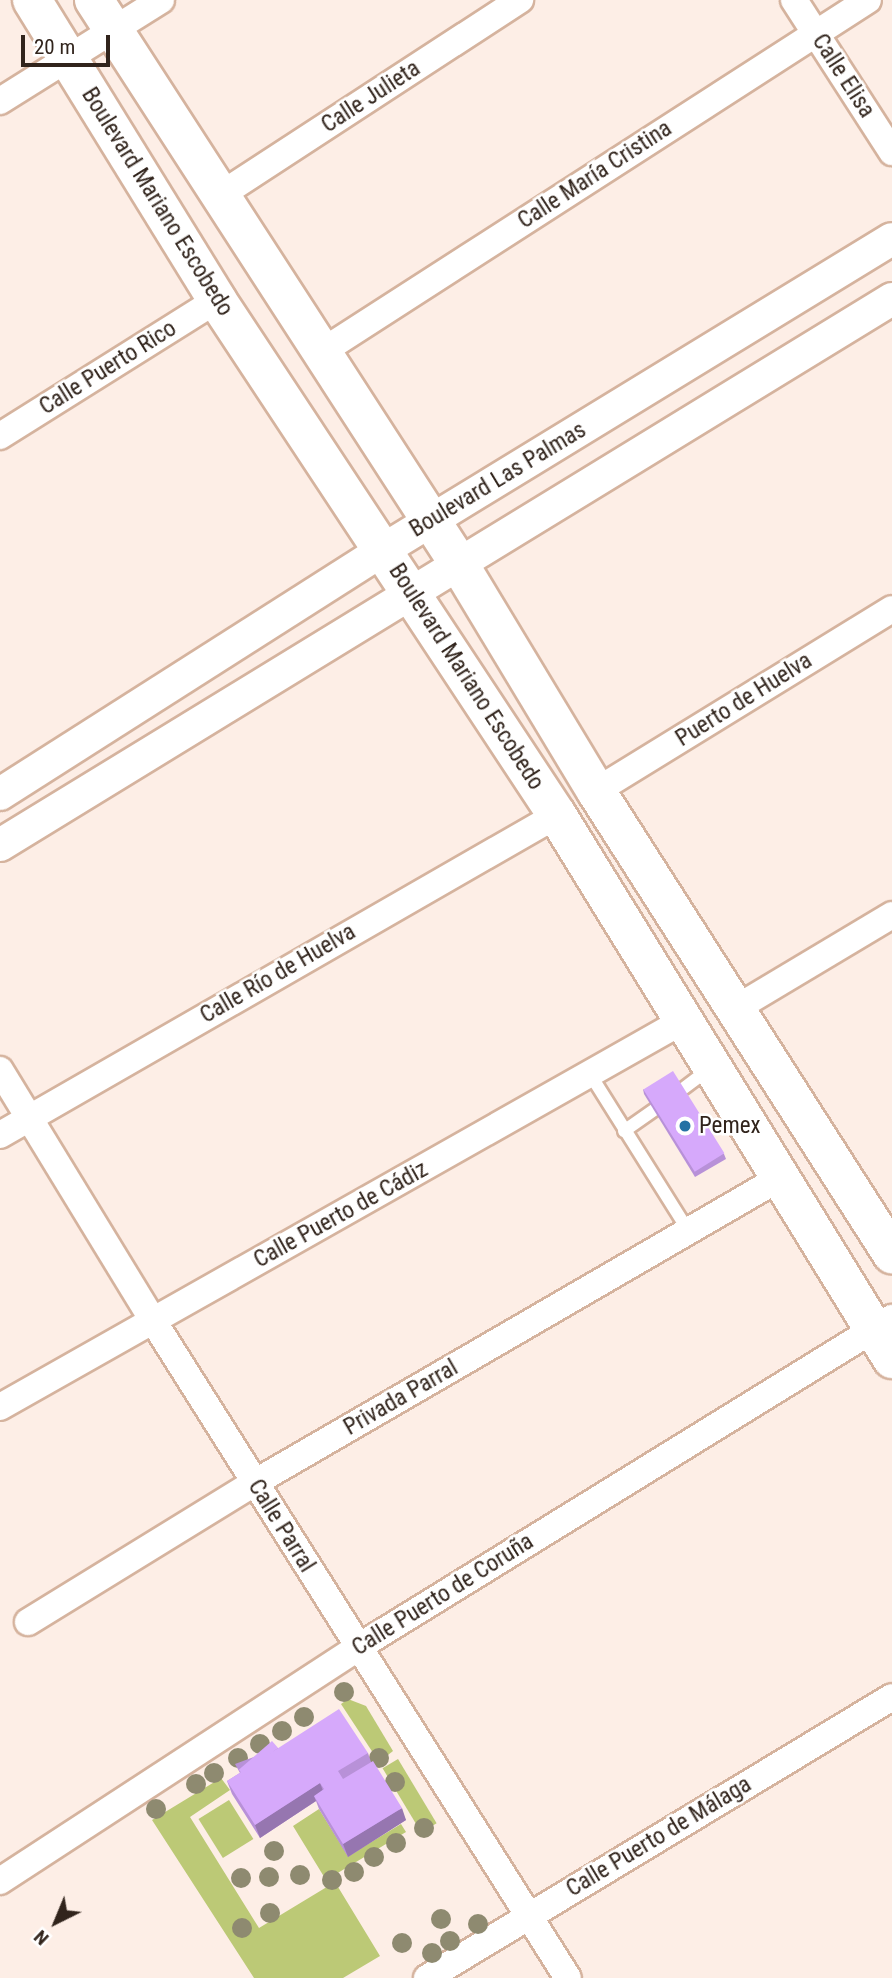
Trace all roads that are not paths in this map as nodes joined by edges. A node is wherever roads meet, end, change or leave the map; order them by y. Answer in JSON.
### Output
{"nodes":[{"id":1,"x":32,"y":0,"type":"edge"},
{"id":2,"x":161,"y":0,"type":"edge"},
{"id":3,"x":520,"y":0,"type":"edge"},
{"id":4,"x":794,"y":0,"type":"edge"},
{"id":5,"x":868,"y":0,"type":"edge"},
{"id":6,"x":104,"y":15,"type":"edge"},
{"id":7,"x":815,"y":34,"type":"junction"},
{"id":8,"x":68,"y":59,"type":"junction"},
{"id":9,"x":0,"y":101,"type":"edge"},
{"id":10,"x":892,"y":152,"type":"edge"},
{"id":11,"x":222,"y":194,"type":"junction"},
{"id":12,"x":892,"y":239,"type":"edge"},
{"id":13,"x":892,"y":299,"type":"edge"},
{"id":14,"x":216,"y":300,"type":"junction"},
{"id":15,"x":323,"y":351,"type":"junction"},
{"id":16,"x":0,"y":436,"type":"edge"},
{"id":17,"x":431,"y":522,"type":"junction"},
{"id":18,"x":383,"y":550,"type":"junction"},
{"id":19,"x":458,"y":564,"type":"junction"},
{"id":20,"x":411,"y":592,"type":"junction"},
{"id":21,"x":892,"y":609,"type":"edge"},
{"id":22,"x":597,"y":791,"type":"junction"},
{"id":23,"x":0,"y":794,"type":"edge"},
{"id":24,"x":557,"y":815,"type":"junction"},
{"id":25,"x":0,"y":845,"type":"edge"},
{"id":26,"x":892,"y":915,"type":"edge"},
{"id":27,"x":735,"y":1009,"type":"junction"},
{"id":28,"x":681,"y":1022,"type":"junction"},
{"id":29,"x":0,"y":1070,"type":"edge"},
{"id":30,"x":590,"y":1074,"type":"junction"},
{"id":31,"x":654,"y":1110,"type":"edge"},
{"id":32,"x":30,"y":1117,"type":"junction"},
{"id":33,"x":624,"y":1131,"type":"junction"},
{"id":34,"x":0,"y":1135,"type":"edge"},
{"id":35,"x":778,"y":1179,"type":"junction"},
{"id":36,"x":688,"y":1230,"type":"junction"},
{"id":37,"x":892,"y":1255,"type":"edge"},
{"id":38,"x":152,"y":1319,"type":"junction"},
{"id":39,"x":886,"y":1336,"type":"edge"},
{"id":40,"x":0,"y":1407,"type":"edge"},
{"id":41,"x":254,"y":1483,"type":"junction"},
{"id":42,"x":28,"y":1622,"type":"dead end"},
{"id":43,"x":357,"y":1648,"type":"junction"},
{"id":44,"x":892,"y":1697,"type":"edge"},
{"id":45,"x":0,"y":1881,"type":"edge"},
{"id":46,"x":528,"y":1916,"type":"junction"},
{"id":47,"x":427,"y":1978,"type":"edge"},
{"id":48,"x":568,"y":1978,"type":"edge"}],
"edges":[{"from":1,"to":8,"type":"main road","name":"Boulevard Mariano Escobedo"},
{"from":2,"to":6,"type":"street"},
{"from":3,"to":11,"type":"street","name":"Calle Julieta"},
{"from":4,"to":7,"type":"street","name":"Calle Elisa"},
{"from":5,"to":7,"type":"street","name":"Calle María Cristina"},
{"from":6,"to":8,"type":"street"},
{"from":6,"to":11,"type":"main road"},
{"from":7,"to":10,"type":"street","name":"Calle Elisa"},
{"from":7,"to":15,"type":"street","name":"Calle María Cristina"},
{"from":8,"to":9,"type":"street"},
{"from":8,"to":14,"type":"main road","name":"Boulevard Mariano Escobedo"},
{"from":11,"to":15,"type":"main road"},
{"from":12,"to":17,"type":"street","name":"Boulevard Las Palmas"},
{"from":13,"to":19,"type":"street"},
{"from":14,"to":16,"type":"street","name":"Calle Puerto Rico"},
{"from":14,"to":18,"type":"main road","name":"Boulevard Mariano Escobedo"},
{"from":15,"to":17,"type":"main road"},
{"from":17,"to":18,"type":"street","name":"Boulevard Las Palmas"},
{"from":17,"to":19,"type":"main road"},
{"from":18,"to":20,"type":"main road","name":"Boulevard Mariano Escobedo"},
{"from":18,"to":23,"type":"street","name":"Boulevard Las Palmas"},
{"from":19,"to":20,"type":"street"},
{"from":19,"to":22,"type":"main road"},
{"from":20,"to":24,"type":"main road","name":"Boulevard Mariano Escobedo"},
{"from":20,"to":25,"type":"street"},
{"from":21,"to":22,"type":"street","name":"Puerto de Huelva"},
{"from":22,"to":27,"type":"main road"},
{"from":24,"to":28,"type":"main road","name":"Boulevard Mariano Escobedo"},
{"from":24,"to":32,"type":"street","name":"Calle Río de Huelva"},
{"from":26,"to":27,"type":"street"},
{"from":27,"to":37,"type":"main road"},
{"from":28,"to":30,"type":"street","name":"Calle Puerto de Cádiz"},
{"from":28,"to":35,"type":"main road","name":"Boulevard Mariano Escobedo"},
{"from":29,"to":32,"type":"street","name":"Calle Parral"},
{"from":30,"to":33,"type":"lane"},
{"from":30,"to":38,"type":"street","name":"Calle Puerto de Cádiz"},
{"from":31,"to":33,"type":"lane"},
{"from":32,"to":34,"type":"street","name":"Calle Río de Huelva"},
{"from":32,"to":38,"type":"street","name":"Calle Parral"},
{"from":33,"to":36,"type":"lane"},
{"from":35,"to":36,"type":"street","name":"Privada Parral"},
{"from":35,"to":39,"type":"main road","name":"Boulevard Mariano Escobedo"},
{"from":36,"to":41,"type":"street","name":"Privada Parral"},
{"from":38,"to":40,"type":"street","name":"Calle Puerto de Cádiz"},
{"from":38,"to":41,"type":"street","name":"Calle Parral"},
{"from":39,"to":43,"type":"street","name":"Calle Puerto de Coruña"},
{"from":41,"to":42,"type":"street","name":"Privada Parral"},
{"from":41,"to":43,"type":"street","name":"Calle Parral"},
{"from":43,"to":45,"type":"street","name":"Calle Puerto de Coruña"},
{"from":43,"to":46,"type":"street","name":"Calle Parral"},
{"from":44,"to":46,"type":"street","name":"Calle Puerto de Málaga"},
{"from":46,"to":47,"type":"street","name":"Calle Puerto de Málaga"},
{"from":46,"to":48,"type":"street","name":"Calle Parral"}]}
